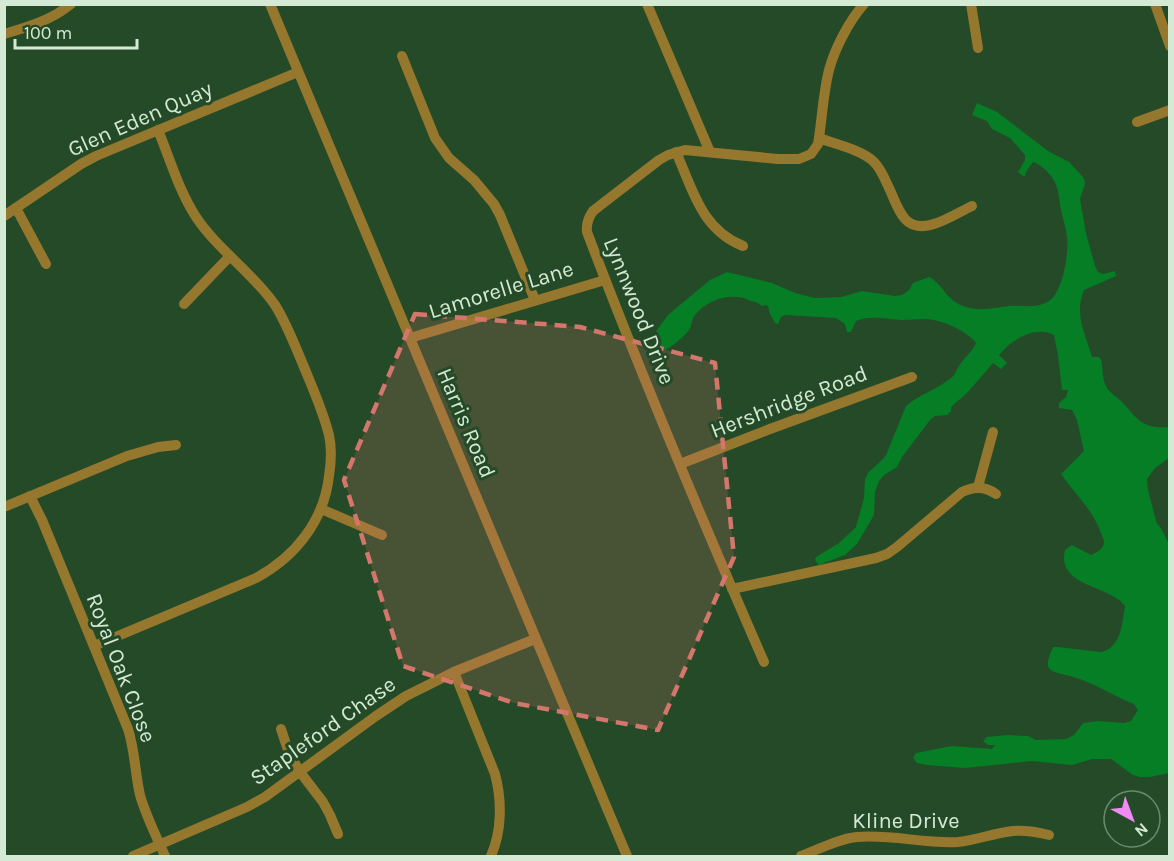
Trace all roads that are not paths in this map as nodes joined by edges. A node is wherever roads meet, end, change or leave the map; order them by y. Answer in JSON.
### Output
{"nodes":[{"id":1,"x":71,"y":4,"type":"edge"},
{"id":2,"x":270,"y":4,"type":"edge"},
{"id":3,"x":647,"y":4,"type":"edge"},
{"id":4,"x":864,"y":4,"type":"edge"},
{"id":5,"x":971,"y":4,"type":"edge"},
{"id":6,"x":1155,"y":4,"type":"edge"},
{"id":7,"x":4,"y":34,"type":"edge"},
{"id":8,"x":1170,"y":46,"type":"edge"},
{"id":9,"x":978,"y":48,"type":"dead end"},
{"id":10,"x":402,"y":56,"type":"dead end"},
{"id":11,"x":298,"y":72,"type":"junction"},
{"id":12,"x":1170,"y":110,"type":"edge"},
{"id":13,"x":1137,"y":122,"type":"dead end"},
{"id":14,"x":158,"y":130,"type":"junction"},
{"id":15,"x":819,"y":138,"type":"junction"},
{"id":16,"x":676,"y":152,"type":"junction"},
{"id":17,"x":710,"y":152,"type":"junction"},
{"id":18,"x":972,"y":206,"type":"dead end"},
{"id":19,"x":16,"y":208,"type":"junction"},
{"id":20,"x":4,"y":216,"type":"edge"},
{"id":21,"x":743,"y":246,"type":"dead end"},
{"id":22,"x":230,"y":256,"type":"junction"},
{"id":23,"x":46,"y":264,"type":"dead end"},
{"id":24,"x":605,"y":280,"type":"junction"},
{"id":25,"x":535,"y":300,"type":"junction"},
{"id":26,"x":184,"y":304,"type":"dead end"},
{"id":27,"x":410,"y":338,"type":"junction"},
{"id":28,"x":912,"y":377,"type":"dead end"},
{"id":29,"x":993,"y":432,"type":"dead end"},
{"id":30,"x":176,"y":445,"type":"dead end"},
{"id":31,"x":680,"y":464,"type":"junction"},
{"id":32,"x":978,"y":487,"type":"junction"},
{"id":33,"x":996,"y":494,"type":"dead end"},
{"id":34,"x":30,"y":496,"type":"junction"},
{"id":35,"x":4,"y":507,"type":"edge"},
{"id":36,"x":321,"y":509,"type":"junction"},
{"id":37,"x":382,"y":535,"type":"dead end"},
{"id":38,"x":732,"y":589,"type":"junction"},
{"id":39,"x":535,"y":639,"type":"junction"},
{"id":40,"x":94,"y":646,"type":"junction"},
{"id":41,"x":764,"y":662,"type":"dead end"},
{"id":42,"x":454,"y":672,"type":"junction"},
{"id":43,"x":281,"y":729,"type":"dead end"},
{"id":44,"x":300,"y":772,"type":"junction"},
{"id":45,"x":338,"y":834,"type":"dead end"},
{"id":46,"x":1049,"y":835,"type":"dead end"},
{"id":47,"x":160,"y":845,"type":"junction"},
{"id":48,"x":133,"y":856,"type":"edge"},
{"id":49,"x":165,"y":856,"type":"edge"},
{"id":50,"x":491,"y":856,"type":"edge"},
{"id":51,"x":627,"y":856,"type":"edge"},
{"id":52,"x":801,"y":856,"type":"edge"}],
"edges":[{"from":1,"to":7,"type":"street"},
{"from":2,"to":11,"type":"street","name":"Harris Road"},
{"from":3,"to":17,"type":"street"},
{"from":4,"to":15,"type":"street"},
{"from":5,"to":9,"type":"street"},
{"from":6,"to":8,"type":"street"},
{"from":10,"to":25,"type":"street"},
{"from":11,"to":14,"type":"street","name":"Glen Eden Quay"},
{"from":11,"to":27,"type":"street","name":"Harris Road"},
{"from":12,"to":13,"type":"street"},
{"from":14,"to":19,"type":"street","name":"Glen Eden Quay"},
{"from":14,"to":22,"type":"street"},
{"from":15,"to":17,"type":"street","name":"Lynnwood Drive"},
{"from":15,"to":18,"type":"street"},
{"from":16,"to":17,"type":"street","name":"Lynnwood Drive"},
{"from":16,"to":21,"type":"street"},
{"from":16,"to":24,"type":"street","name":"Lynnwood Drive"},
{"from":19,"to":20,"type":"street","name":"Glen Eden Quay"},
{"from":19,"to":23,"type":"street"},
{"from":22,"to":26,"type":"street"},
{"from":22,"to":36,"type":"street"},
{"from":24,"to":25,"type":"street","name":"Lamorelle Lane"},
{"from":24,"to":31,"type":"street","name":"Lynnwood Drive"},
{"from":25,"to":27,"type":"street","name":"Lamorelle Lane"},
{"from":27,"to":39,"type":"street","name":"Harris Road"},
{"from":28,"to":31,"type":"street","name":"Hershridge Road"},
{"from":29,"to":32,"type":"street"},
{"from":30,"to":34,"type":"street"},
{"from":31,"to":38,"type":"street","name":"Lynnwood Drive"},
{"from":32,"to":33,"type":"street"},
{"from":32,"to":38,"type":"street"},
{"from":34,"to":35,"type":"street"},
{"from":34,"to":40,"type":"street","name":"Royal Oak Close"},
{"from":36,"to":37,"type":"street"},
{"from":36,"to":40,"type":"street"},
{"from":38,"to":41,"type":"street","name":"Lynnwood Drive"},
{"from":39,"to":42,"type":"street","name":"Stapleford Chase"},
{"from":39,"to":51,"type":"street","name":"Harris Road"},
{"from":40,"to":47,"type":"street","name":"Royal Oak Close"},
{"from":42,"to":44,"type":"street","name":"Stapleford Chase"},
{"from":42,"to":50,"type":"street"},
{"from":43,"to":44,"type":"street"},
{"from":44,"to":45,"type":"street"},
{"from":44,"to":47,"type":"street","name":"Stapleford Chase"},
{"from":46,"to":52,"type":"street","name":"Kline Drive"},
{"from":47,"to":48,"type":"street","name":"Stapleford Chase"},
{"from":47,"to":49,"type":"street","name":"Royal Oak Close"}]}
